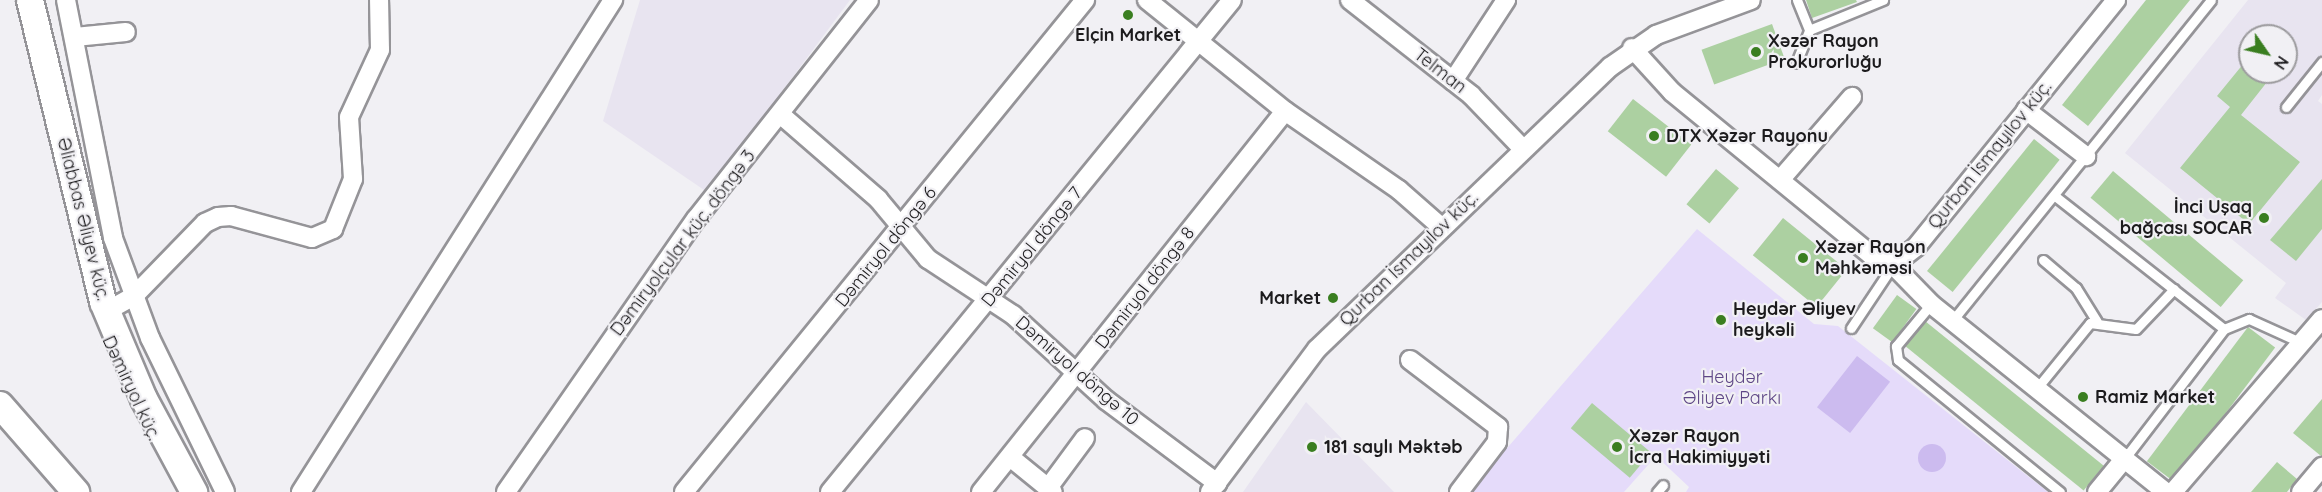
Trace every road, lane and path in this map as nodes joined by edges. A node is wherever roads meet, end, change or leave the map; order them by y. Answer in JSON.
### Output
{"nodes":[{"id":1,"x":21,"y":0,"type":"edge"},
{"id":2,"x":30,"y":0,"type":"edge"},
{"id":3,"x":66,"y":0,"type":"edge"},
{"id":4,"x":379,"y":0,"type":"edge"},
{"id":5,"x":613,"y":0,"type":"edge"},
{"id":6,"x":868,"y":0,"type":"edge"},
{"id":7,"x":1084,"y":0,"type":"edge"},
{"id":8,"x":1147,"y":0,"type":"edge"},
{"id":9,"x":1232,"y":0,"type":"edge"},
{"id":10,"x":1350,"y":0,"type":"edge"},
{"id":11,"x":1506,"y":0,"type":"edge"},
{"id":12,"x":1751,"y":0,"type":"edge"},
{"id":13,"x":1797,"y":0,"type":"edge"},
{"id":14,"x":1883,"y":0,"type":"edge"},
{"id":15,"x":2116,"y":0,"type":"edge"},
{"id":16,"x":2211,"y":0,"type":"edge"},
{"id":17,"x":1809,"y":30,"type":"junction"},
{"id":18,"x":126,"y":32,"type":"dead end"},
{"id":19,"x":75,"y":37,"type":"junction"},
{"id":20,"x":1197,"y":42,"type":"junction"},
{"id":21,"x":1632,"y":48,"type":"junction"},
{"id":22,"x":2322,"y":62,"type":"edge"},
{"id":23,"x":1796,"y":63,"type":"dead end"},
{"id":24,"x":1453,"y":81,"type":"junction"},
{"id":25,"x":1852,"y":97,"type":"dead end"},
{"id":26,"x":2286,"y":107,"type":"dead end"},
{"id":27,"x":2026,"y":110,"type":"junction"},
{"id":28,"x":1285,"y":111,"type":"junction"},
{"id":29,"x":780,"y":114,"type":"junction"},
{"id":30,"x":1522,"y":149,"type":"junction"},
{"id":31,"x":2086,"y":156,"type":"junction"},
{"id":32,"x":1780,"y":180,"type":"junction"},
{"id":33,"x":2055,"y":196,"type":"junction"},
{"id":34,"x":1440,"y":226,"type":"junction"},
{"id":35,"x":901,"y":230,"type":"junction"},
{"id":36,"x":2043,"y":260,"type":"dead end"},
{"id":37,"x":1893,"y":265,"type":"junction"},
{"id":38,"x":2174,"y":290,"type":"junction"},
{"id":39,"x":134,"y":296,"type":"junction"},
{"id":40,"x":989,"y":301,"type":"junction"},
{"id":41,"x":1931,"y":304,"type":"junction"},
{"id":42,"x":107,"y":311,"type":"junction"},
{"id":43,"x":2322,"y":319,"type":"edge"},
{"id":44,"x":1952,"y":321,"type":"junction"},
{"id":45,"x":2097,"y":321,"type":"junction"},
{"id":46,"x":1851,"y":328,"type":"dead end"},
{"id":47,"x":2224,"y":329,"type":"junction"},
{"id":48,"x":2302,"y":343,"type":"junction"},
{"id":49,"x":1410,"y":360,"type":"dead end"},
{"id":50,"x":1078,"y":373,"type":"junction"},
{"id":51,"x":2037,"y":388,"type":"junction"},
{"id":52,"x":0,"y":405,"type":"edge"},
{"id":53,"x":1085,"y":438,"type":"dead end"},
{"id":54,"x":1010,"y":457,"type":"junction"},
{"id":55,"x":2125,"y":458,"type":"junction"},
{"id":56,"x":2320,"y":475,"type":"edge"},
{"id":57,"x":1214,"y":487,"type":"edge"},
{"id":58,"x":1051,"y":490,"type":"edge"},
{"id":59,"x":76,"y":492,"type":"edge"},
{"id":60,"x":183,"y":492,"type":"edge"},
{"id":61,"x":194,"y":492,"type":"edge"},
{"id":62,"x":225,"y":492,"type":"edge"},
{"id":63,"x":302,"y":492,"type":"edge"},
{"id":64,"x":506,"y":492,"type":"edge"},
{"id":65,"x":684,"y":492,"type":"edge"},
{"id":66,"x":830,"y":492,"type":"edge"},
{"id":67,"x":981,"y":492,"type":"edge"},
{"id":68,"x":1459,"y":492,"type":"edge"},
{"id":69,"x":2060,"y":492,"type":"edge"},
{"id":70,"x":2097,"y":492,"type":"edge"},
{"id":71,"x":2166,"y":492,"type":"edge"},
{"id":72,"x":2173,"y":492,"type":"edge"},
{"id":73,"x":2301,"y":492,"type":"edge"}],
"edges":[{"from":1,"to":60,"type":"main road","name":"Dəmiryol küç."},
{"from":2,"to":42,"type":"main road","name":"Əliabbas Əliyev küç."},
{"from":3,"to":19,"type":"street","name":"Dəmiryol küç."},
{"from":4,"to":39,"type":"street"},
{"from":5,"to":63,"type":"street"},
{"from":6,"to":29,"type":"street","name":"Dəmiryolçular küç. döngə 3"},
{"from":7,"to":35,"type":"street","name":"Dəmiryol döngə 6"},
{"from":8,"to":20,"type":"street"},
{"from":9,"to":20,"type":"street","name":"Dəmiryol döngə 7"},
{"from":10,"to":24,"type":"street","name":"Telman"},
{"from":11,"to":24,"type":"street"},
{"from":12,"to":21,"type":"street","name":"Qurban İsmayılov küç."},
{"from":13,"to":17,"type":"lane"},
{"from":14,"to":17,"type":"lane"},
{"from":15,"to":27,"type":"street","name":"Qurban İsmayılov küç."},
{"from":16,"to":31,"type":"lane"},
{"from":17,"to":23,"type":"lane"},
{"from":18,"to":19,"type":"street"},
{"from":19,"to":39,"type":"street","name":"Dəmiryol küç."},
{"from":20,"to":28,"type":"street"},
{"from":20,"to":40,"type":"street","name":"Dəmiryol döngə 7"},
{"from":21,"to":30,"type":"street","name":"Qurban İsmayılov küç."},
{"from":21,"to":32,"type":"street"},
{"from":22,"to":26,"type":"lane"},
{"from":24,"to":30,"type":"street","name":"Telman"},
{"from":25,"to":32,"type":"street"},
{"from":27,"to":31,"type":"street"},
{"from":27,"to":37,"type":"street","name":"Qurban İsmayılov küç."},
{"from":28,"to":34,"type":"street"},
{"from":28,"to":50,"type":"street","name":"Dəmiryol döngə 8"},
{"from":29,"to":35,"type":"street","name":"Dəmiryol döngə 10"},
{"from":29,"to":64,"type":"street","name":"Dəmiryolçular küç. döngə 3"},
{"from":30,"to":34,"type":"street","name":"Qurban İsmayılov küç."},
{"from":31,"to":33,"type":"lane"},
{"from":32,"to":37,"type":"street"},
{"from":33,"to":38,"type":"lane"},
{"from":33,"to":44,"type":"lane"},
{"from":34,"to":57,"type":"street","name":"Qurban İsmayılov küç."},
{"from":35,"to":40,"type":"street","name":"Dəmiryol döngə 10"},
{"from":35,"to":65,"type":"street","name":"Dəmiryol döngə 6"},
{"from":36,"to":45,"type":"lane"},
{"from":37,"to":41,"type":"street"},
{"from":37,"to":46,"type":"lane"},
{"from":38,"to":45,"type":"lane"},
{"from":38,"to":47,"type":"lane"},
{"from":39,"to":42,"type":"street"},
{"from":39,"to":62,"type":"street","name":"Dəmiryol küç."},
{"from":40,"to":50,"type":"street","name":"Dəmiryol döngə 10"},
{"from":40,"to":66,"type":"street","name":"Dəmiryol döngə 7"},
{"from":41,"to":44,"type":"street"},
{"from":41,"to":69,"type":"lane"},
{"from":42,"to":61,"type":"main road","name":"Əliabbas Əliyev küç."},
{"from":43,"to":48,"type":"street"},
{"from":44,"to":51,"type":"street"},
{"from":45,"to":51,"type":"lane"},
{"from":47,"to":48,"type":"lane"},
{"from":47,"to":55,"type":"lane"},
{"from":48,"to":72,"type":"street"},
{"from":49,"to":68,"type":"street"},
{"from":50,"to":54,"type":"street","name":"Dəmiryol döngə 8"},
{"from":50,"to":57,"type":"street","name":"Dəmiryol döngə 10"},
{"from":51,"to":55,"type":"street"},
{"from":52,"to":59,"type":"main road"},
{"from":53,"to":58,"type":"street"},
{"from":54,"to":58,"type":"street"},
{"from":54,"to":67,"type":"street","name":"Dəmiryol döngə 8"},
{"from":55,"to":70,"type":"street"},
{"from":55,"to":71,"type":"street"},
{"from":56,"to":73,"type":"street"}]}
